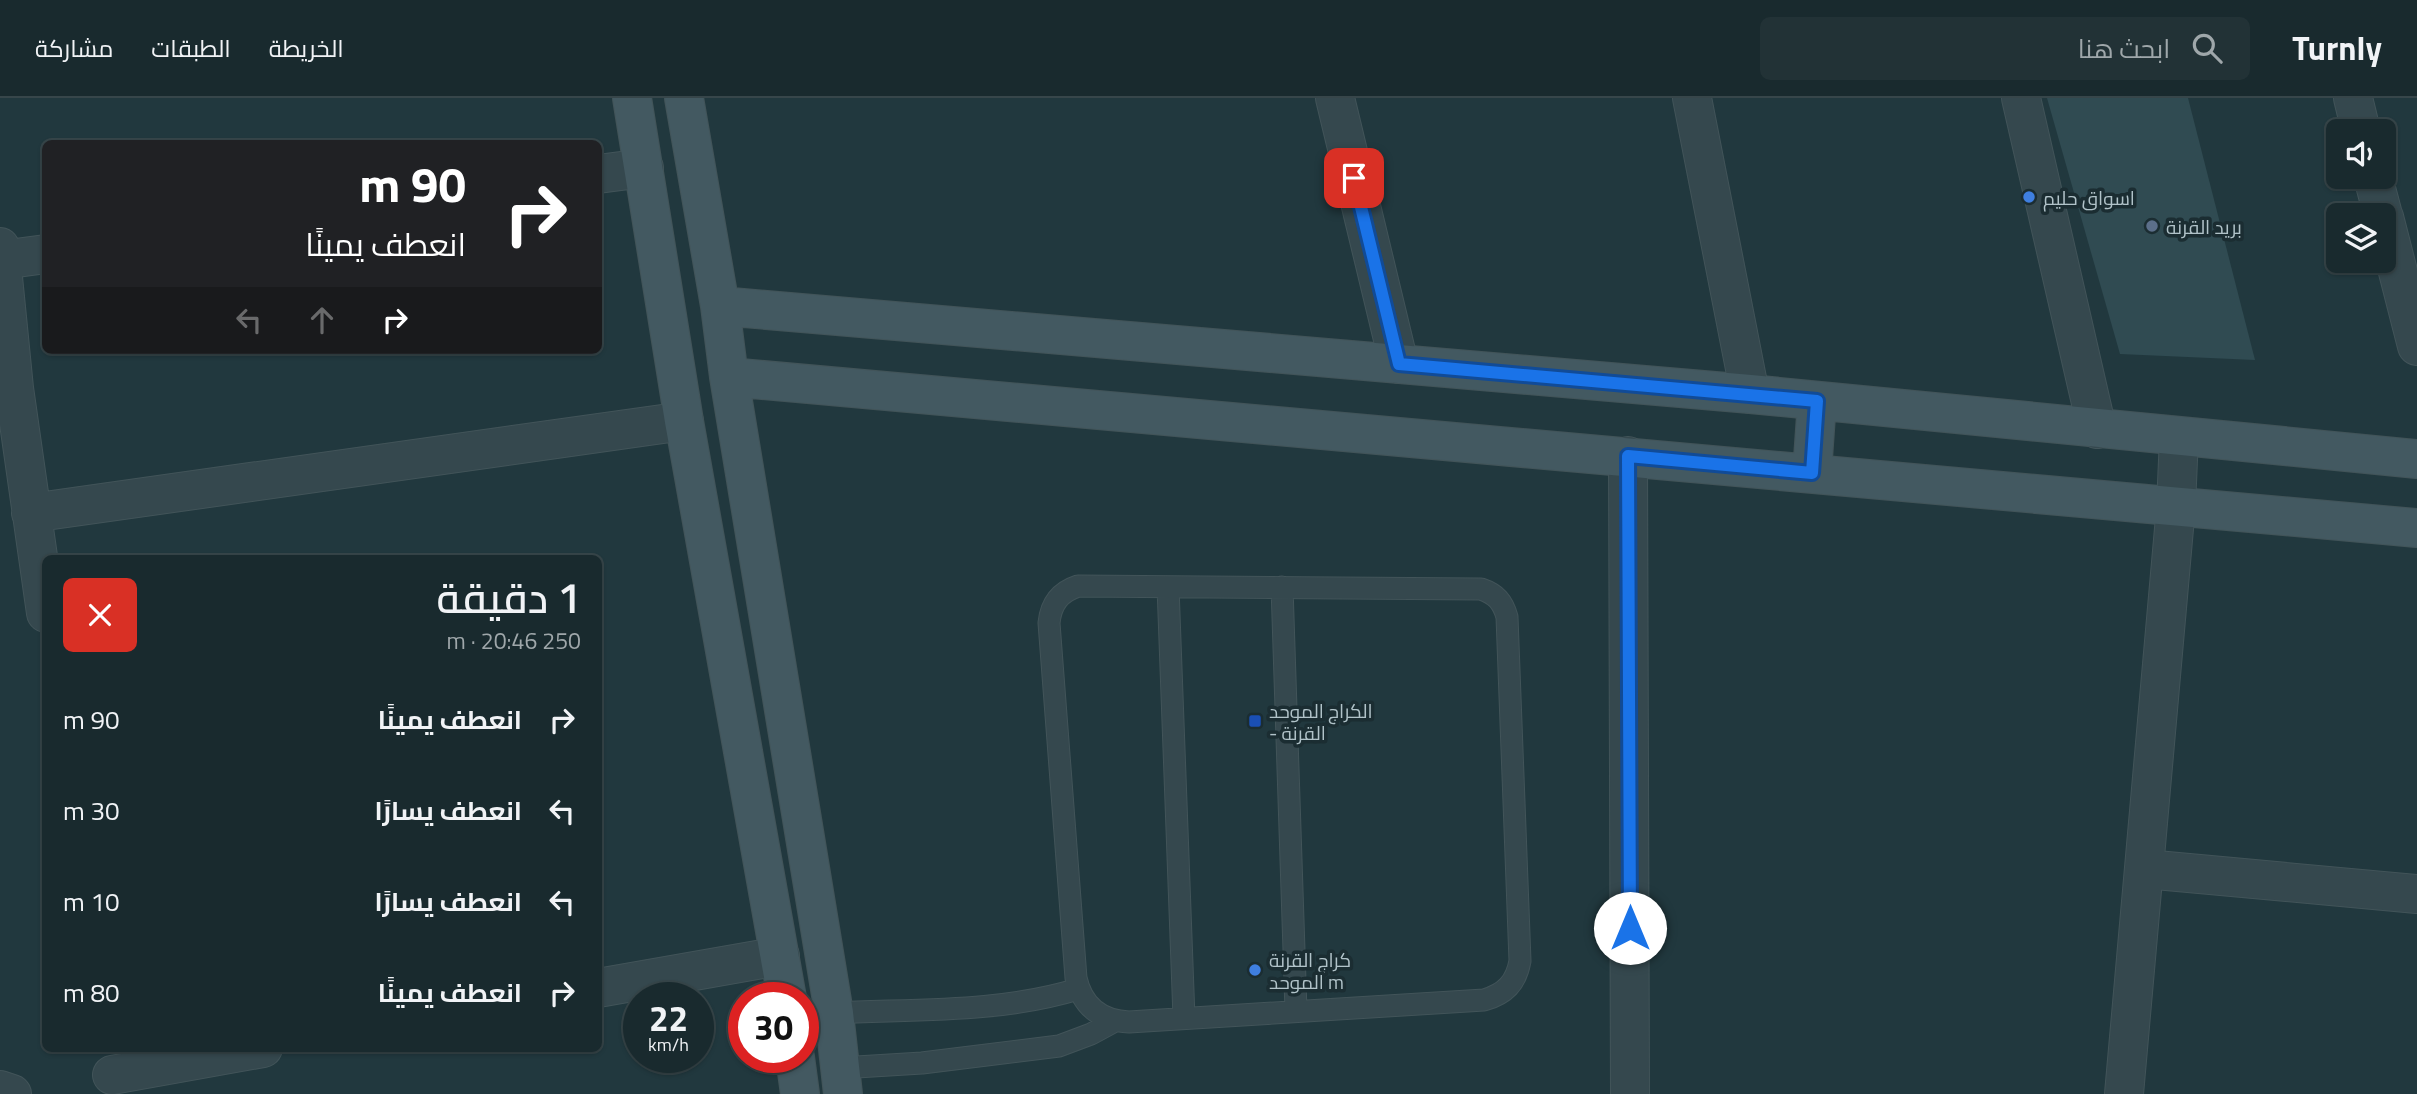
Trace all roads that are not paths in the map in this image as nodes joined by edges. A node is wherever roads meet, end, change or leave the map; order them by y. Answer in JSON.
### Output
{"nodes":[{"id":1,"x":632,"y":98,"type":"edge"},
{"id":2,"x":684,"y":98,"type":"edge"},
{"id":3,"x":1335,"y":98,"type":"edge"},
{"id":4,"x":1692,"y":98,"type":"edge"},
{"id":5,"x":2021,"y":98,"type":"edge"},
{"id":6,"x":2353,"y":98,"type":"edge"},
{"id":7,"x":2358,"y":119,"type":"edge"},
{"id":8,"x":644,"y":168,"type":"junction"},
{"id":9,"x":602,"y":173,"type":"edge"},
{"id":10,"x":1,"y":253,"type":"edge"},
{"id":11,"x":42,"y":254,"type":"edge"},
{"id":12,"x":2396,"y":266,"type":"edge"},
{"id":13,"x":720,"y":306,"type":"junction"},
{"id":14,"x":2417,"y":346,"type":"edge"},
{"id":15,"x":1399,"y":364,"type":"junction"},
{"id":16,"x":729,"y":377,"type":"junction"},
{"id":17,"x":7,"y":389,"type":"edge"},
{"id":18,"x":1750,"y":394,"type":"junction"},
{"id":19,"x":1817,"y":401,"type":"junction"},
{"id":20,"x":684,"y":421,"type":"junction"},
{"id":21,"x":2097,"y":429,"type":"junction"},
{"id":22,"x":2179,"y":437,"type":"junction"},
{"id":23,"x":1628,"y":456,"type":"junction"},
{"id":24,"x":2417,"y":459,"type":"edge"},
{"id":25,"x":1812,"y":473,"type":"junction"},
{"id":26,"x":2176,"y":506,"type":"junction"},
{"id":27,"x":31,"y":513,"type":"junction"},
{"id":28,"x":2417,"y":528,"type":"edge"},
{"id":29,"x":42,"y":586,"type":"edge"},
{"id":30,"x":1168,"y":587,"type":"junction"},
{"id":31,"x":1282,"y":587,"type":"junction"},
{"id":32,"x":2145,"y":869,"type":"junction"},
{"id":33,"x":2417,"y":894,"type":"edge"},
{"id":34,"x":780,"y":956,"type":"junction"},
{"id":35,"x":784,"y":982,"type":"edge"},
{"id":36,"x":602,"y":987,"type":"edge"},
{"id":37,"x":1078,"y":989,"type":"junction"},
{"id":38,"x":1296,"y":1011,"type":"junction"},
{"id":39,"x":834,"y":1013,"type":"junction"},
{"id":40,"x":1184,"y":1018,"type":"junction"},
{"id":41,"x":1115,"y":1021,"type":"junction"},
{"id":42,"x":238,"y":1052,"type":"edge"},
{"id":43,"x":112,"y":1072,"type":"edge"},
{"id":44,"x":797,"y":1073,"type":"edge"},
{"id":45,"x":841,"y":1081,"type":"edge"},
{"id":46,"x":0,"y":1090,"type":"edge"},
{"id":47,"x":12,"y":1094,"type":"edge"},
{"id":48,"x":800,"y":1094,"type":"edge"},
{"id":49,"x":1630,"y":1094,"type":"edge"},
{"id":50,"x":2124,"y":1094,"type":"edge"}],
"edges":[{"from":1,"to":8,"type":"street"},
{"from":2,"to":13,"type":"street"},
{"from":3,"to":15,"type":"street"},
{"from":4,"to":18,"type":"street"},
{"from":5,"to":21,"type":"street"},
{"from":6,"to":7,"type":"street"},
{"from":8,"to":9,"type":"street"},
{"from":8,"to":20,"type":"street"},
{"from":10,"to":11,"type":"street"},
{"from":10,"to":17,"type":"street"},
{"from":12,"to":14,"type":"street"},
{"from":13,"to":15,"type":"street"},
{"from":13,"to":16,"type":"street"},
{"from":15,"to":18,"type":"street"},
{"from":16,"to":23,"type":"street"},
{"from":16,"to":39,"type":"street"},
{"from":17,"to":27,"type":"street"},
{"from":18,"to":19,"type":"street"},
{"from":19,"to":21,"type":"street"},
{"from":19,"to":25,"type":"street"},
{"from":20,"to":27,"type":"street"},
{"from":20,"to":34,"type":"street"},
{"from":21,"to":22,"type":"street"},
{"from":22,"to":24,"type":"street"},
{"from":22,"to":26,"type":"street"},
{"from":23,"to":25,"type":"street"},
{"from":23,"to":49,"type":"street"},
{"from":25,"to":26,"type":"street"},
{"from":26,"to":28,"type":"street"},
{"from":26,"to":32,"type":"street"},
{"from":27,"to":29,"type":"street"},
{"from":30,"to":31,"type":"lane"},
{"from":30,"to":37,"type":"lane"},
{"from":30,"to":40,"type":"lane"},
{"from":31,"to":38,"type":"lane"},
{"from":31,"to":38,"type":"lane"},
{"from":32,"to":33,"type":"street"},
{"from":32,"to":50,"type":"street"},
{"from":34,"to":35,"type":"street"},
{"from":34,"to":36,"type":"street"},
{"from":37,"to":39,"type":"lane"},
{"from":37,"to":41,"type":"lane"},
{"from":38,"to":40,"type":"lane"},
{"from":39,"to":45,"type":"street"},
{"from":40,"to":41,"type":"lane"},
{"from":41,"to":45,"type":"lane"},
{"from":42,"to":43,"type":"street"},
{"from":44,"to":48,"type":"street"},
{"from":46,"to":47,"type":"street"}]}
